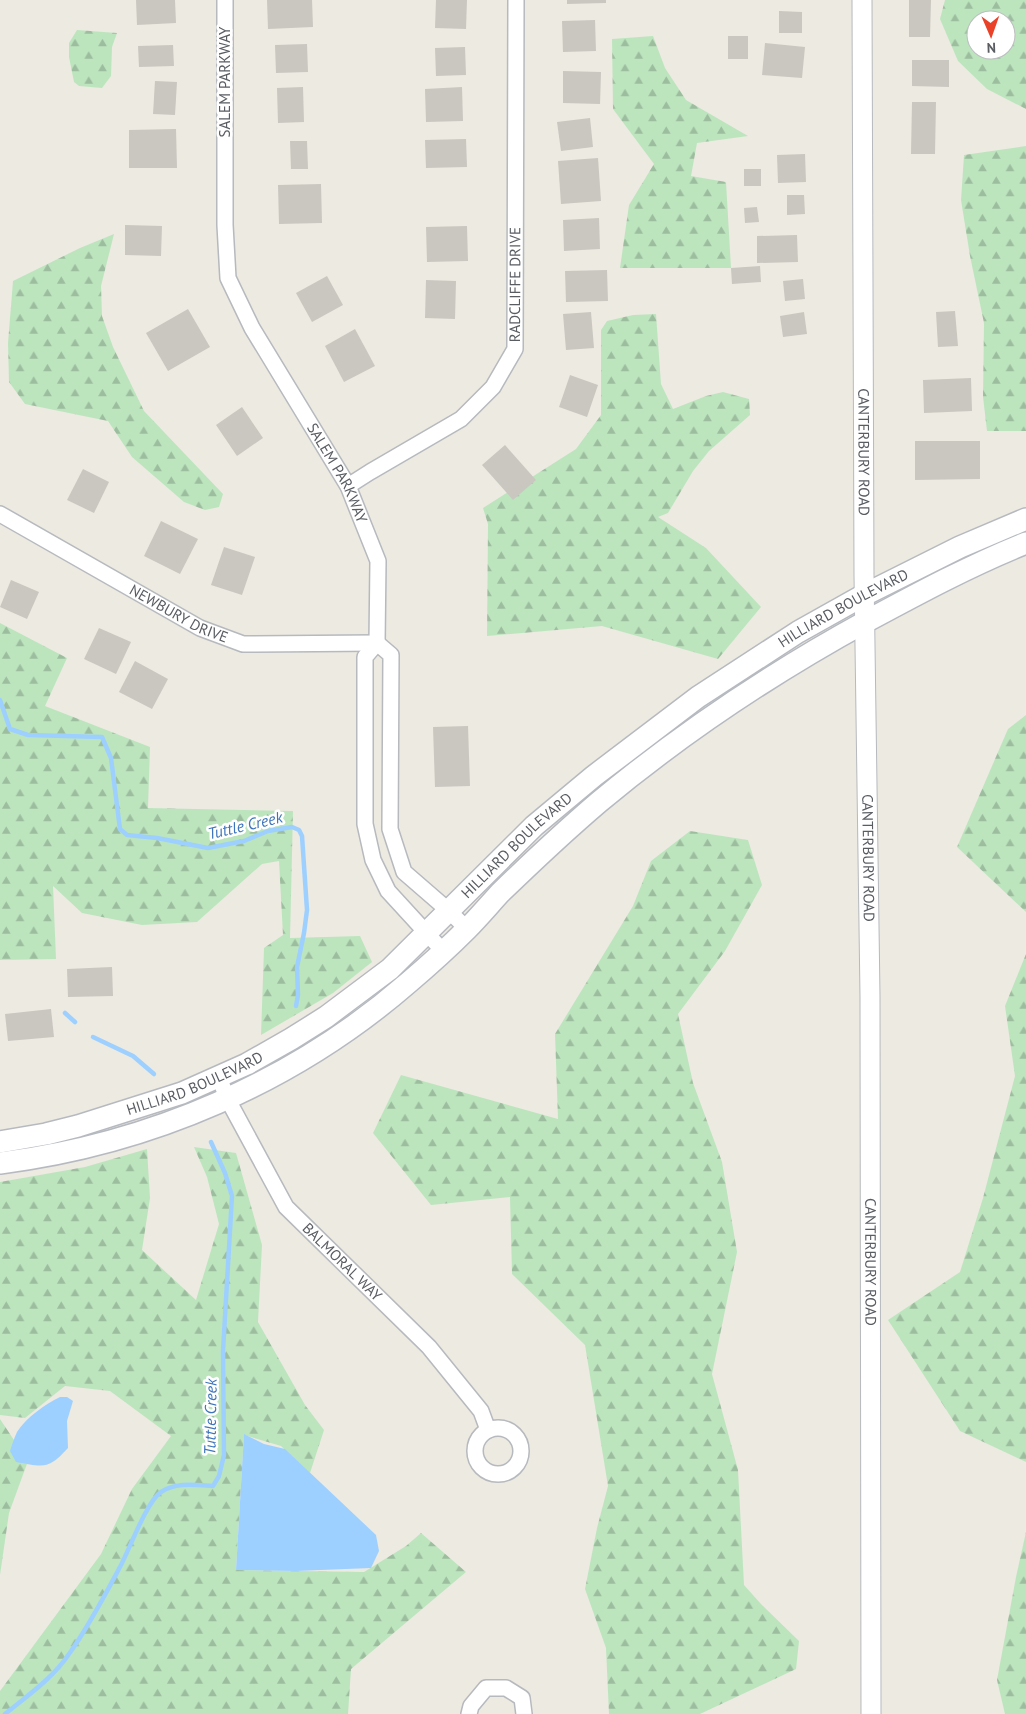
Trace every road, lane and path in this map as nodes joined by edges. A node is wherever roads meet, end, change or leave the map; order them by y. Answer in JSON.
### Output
{"nodes":[{"id":1,"x":225,"y":0,"type":"edge"},
{"id":2,"x":516,"y":0,"type":"edge"},
{"id":3,"x":862,"y":0,"type":"edge"},
{"id":4,"x":348,"y":486,"type":"junction"},
{"id":5,"x":0,"y":514,"type":"edge"},
{"id":6,"x":1026,"y":519,"type":"edge"},
{"id":7,"x":1026,"y":543,"type":"edge"},
{"id":8,"x":864,"y":596,"type":"junction"},
{"id":9,"x":864,"y":622,"type":"junction"},
{"id":10,"x":377,"y":643,"type":"junction"},
{"id":11,"x":449,"y":911,"type":"junction"},
{"id":12,"x":467,"y":929,"type":"junction"},
{"id":13,"x":426,"y":934,"type":"junction"},
{"id":14,"x":443,"y":951,"type":"junction"},
{"id":15,"x":219,"y":1077,"type":"junction"},
{"id":16,"x":227,"y":1098,"type":"junction"},
{"id":17,"x":0,"y":1142,"type":"edge"},
{"id":18,"x":0,"y":1163,"type":"edge"},
{"id":19,"x":488,"y":1430,"type":"dead end"},
{"id":20,"x":469,"y":1714,"type":"edge"},
{"id":21,"x":524,"y":1714,"type":"edge"},
{"id":22,"x":871,"y":1714,"type":"edge"}],
"edges":[{"from":1,"to":4,"type":"street","name":"SALEM PARKWAY"},
{"from":2,"to":4,"type":"street","name":"RADCLIFFE DRIVE"},
{"from":3,"to":8,"type":"street","name":"CANTERBURY ROAD"},
{"from":4,"to":10,"type":"street","name":"SALEM PARKWAY"},
{"from":5,"to":10,"type":"street","name":"NEWBURY DRIVE"},
{"from":6,"to":8,"type":"main road","name":"HILLIARD BOULEVARD"},
{"from":7,"to":9,"type":"main road","name":"HILLIARD BOULEVARD"},
{"from":8,"to":9,"type":"street","name":"CANTERBURY ROAD"},
{"from":8,"to":11,"type":"main road","name":"HILLIARD BOULEVARD"},
{"from":9,"to":12,"type":"main road","name":"HILLIARD BOULEVARD"},
{"from":9,"to":22,"type":"street","name":"CANTERBURY ROAD"},
{"from":10,"to":11,"type":"street"},
{"from":10,"to":13,"type":"street"},
{"from":11,"to":12,"type":"street"},
{"from":11,"to":13,"type":"main road","name":"HILLIARD BOULEVARD"},
{"from":12,"to":14,"type":"main road","name":"HILLIARD BOULEVARD"},
{"from":13,"to":14,"type":"street"},
{"from":13,"to":15,"type":"main road","name":"HILLIARD BOULEVARD"},
{"from":14,"to":16,"type":"main road","name":"HILLIARD BOULEVARD"},
{"from":15,"to":16,"type":"street","name":"BALMORAL WAY"},
{"from":15,"to":17,"type":"main road","name":"HILLIARD BOULEVARD"},
{"from":16,"to":18,"type":"main road","name":"HILLIARD BOULEVARD"},
{"from":16,"to":19,"type":"street","name":"BALMORAL WAY"},
{"from":20,"to":21,"type":"street"}]}
